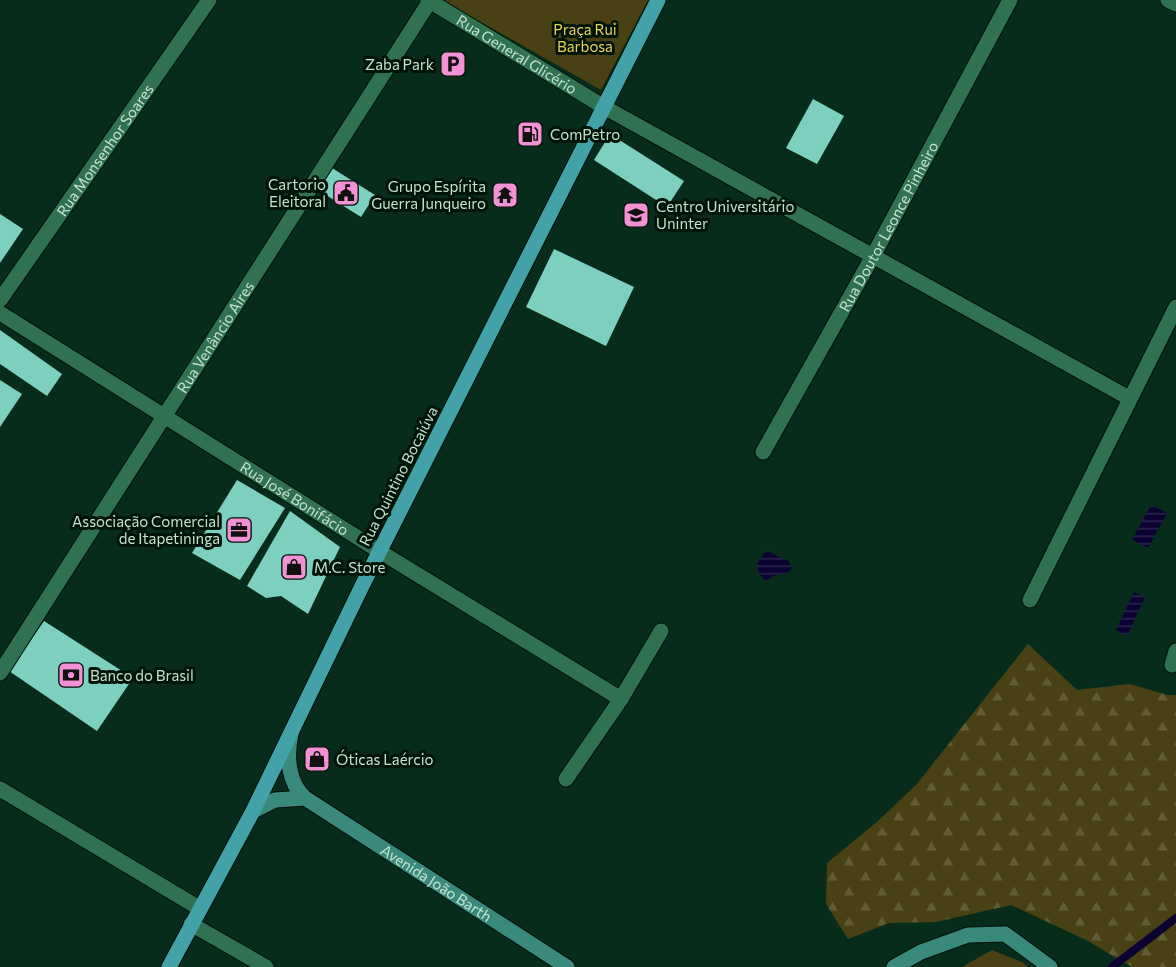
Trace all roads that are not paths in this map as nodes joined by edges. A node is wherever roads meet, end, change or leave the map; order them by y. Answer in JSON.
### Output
{"nodes":[{"id":1,"x":209,"y":0,"type":"edge"},
{"id":2,"x":658,"y":0,"type":"edge"},
{"id":3,"x":1010,"y":0,"type":"edge"},
{"id":4,"x":1168,"y":0,"type":"edge"},
{"id":5,"x":429,"y":1,"type":"edge"},
{"id":6,"x":1176,"y":4,"type":"edge"},
{"id":7,"x":604,"y":107,"type":"junction"},
{"id":8,"x":873,"y":256,"type":"junction"},
{"id":9,"x":0,"y":300,"type":"edge"},
{"id":10,"x":1176,"y":307,"type":"edge"},
{"id":11,"x":0,"y":313,"type":"edge"},
{"id":12,"x":1129,"y":398,"type":"junction"},
{"id":13,"x":166,"y":417,"type":"junction"},
{"id":14,"x":763,"y":452,"type":"dead end"},
{"id":15,"x":380,"y":551,"type":"junction"},
{"id":16,"x":1030,"y":600,"type":"dead end"},
{"id":17,"x":661,"y":631,"type":"dead end"},
{"id":18,"x":0,"y":673,"type":"edge"},
{"id":19,"x":621,"y":699,"type":"junction"},
{"id":20,"x":294,"y":724,"type":"junction"},
{"id":21,"x":566,"y":779,"type":"dead end"},
{"id":22,"x":0,"y":789,"type":"edge"},
{"id":23,"x":305,"y":798,"type":"junction"},
{"id":24,"x":253,"y":811,"type":"junction"},
{"id":25,"x":199,"y":908,"type":"junction"},
{"id":26,"x":191,"y":924,"type":"junction"},
{"id":27,"x":169,"y":967,"type":"edge"},
{"id":28,"x":266,"y":967,"type":"edge"},
{"id":29,"x":567,"y":967,"type":"edge"},
{"id":30,"x":894,"y":967,"type":"edge"},
{"id":31,"x":1050,"y":967,"type":"edge"}],
"edges":[{"from":1,"to":9,"type":"street","name":"Rua Monsenhor Soares"},
{"from":2,"to":7,"type":"main road","name":"Rua Quintino Bocaiúva"},
{"from":3,"to":8,"type":"street","name":"Rua Doutor Leonce Pinheiro"},
{"from":4,"to":6,"type":"street"},
{"from":5,"to":7,"type":"street","name":"Rua General Glicério"},
{"from":5,"to":13,"type":"street","name":"Rua Venâncio Aires"},
{"from":7,"to":8,"type":"street","name":"Rua General Glicério"},
{"from":7,"to":15,"type":"main road","name":"Rua Quintino Bocaiúva"},
{"from":8,"to":12,"type":"street","name":"Rua General Glicério"},
{"from":8,"to":14,"type":"street","name":"Rua Doutor Leonce Pinheiro"},
{"from":10,"to":12,"type":"street"},
{"from":11,"to":13,"type":"street","name":"Rua José Bonifácio"},
{"from":12,"to":16,"type":"street"},
{"from":13,"to":15,"type":"street","name":"Rua José Bonifácio"},
{"from":13,"to":18,"type":"street","name":"Rua Venâncio Aires"},
{"from":15,"to":19,"type":"street","name":"Rua José Bonifácio"},
{"from":15,"to":20,"type":"main road","name":"Rua Quintino Bocaiúva"},
{"from":17,"to":19,"type":"street"},
{"from":19,"to":21,"type":"street"},
{"from":20,"to":23,"type":"main road"},
{"from":20,"to":24,"type":"main road","name":"Rua Quintino Bocaiúva"},
{"from":22,"to":25,"type":"street"},
{"from":23,"to":24,"type":"main road"},
{"from":23,"to":29,"type":"main road","name":"Avenida João Barth"},
{"from":24,"to":25,"type":"main road","name":"Rua Quintino Bocaiúva"},
{"from":25,"to":26,"type":"main road","name":"Rua Quintino Bocaiúva"},
{"from":26,"to":27,"type":"main road","name":"Rua Quintino Bocaiúva"},
{"from":26,"to":28,"type":"street"},
{"from":30,"to":31,"type":"main road"}]}
